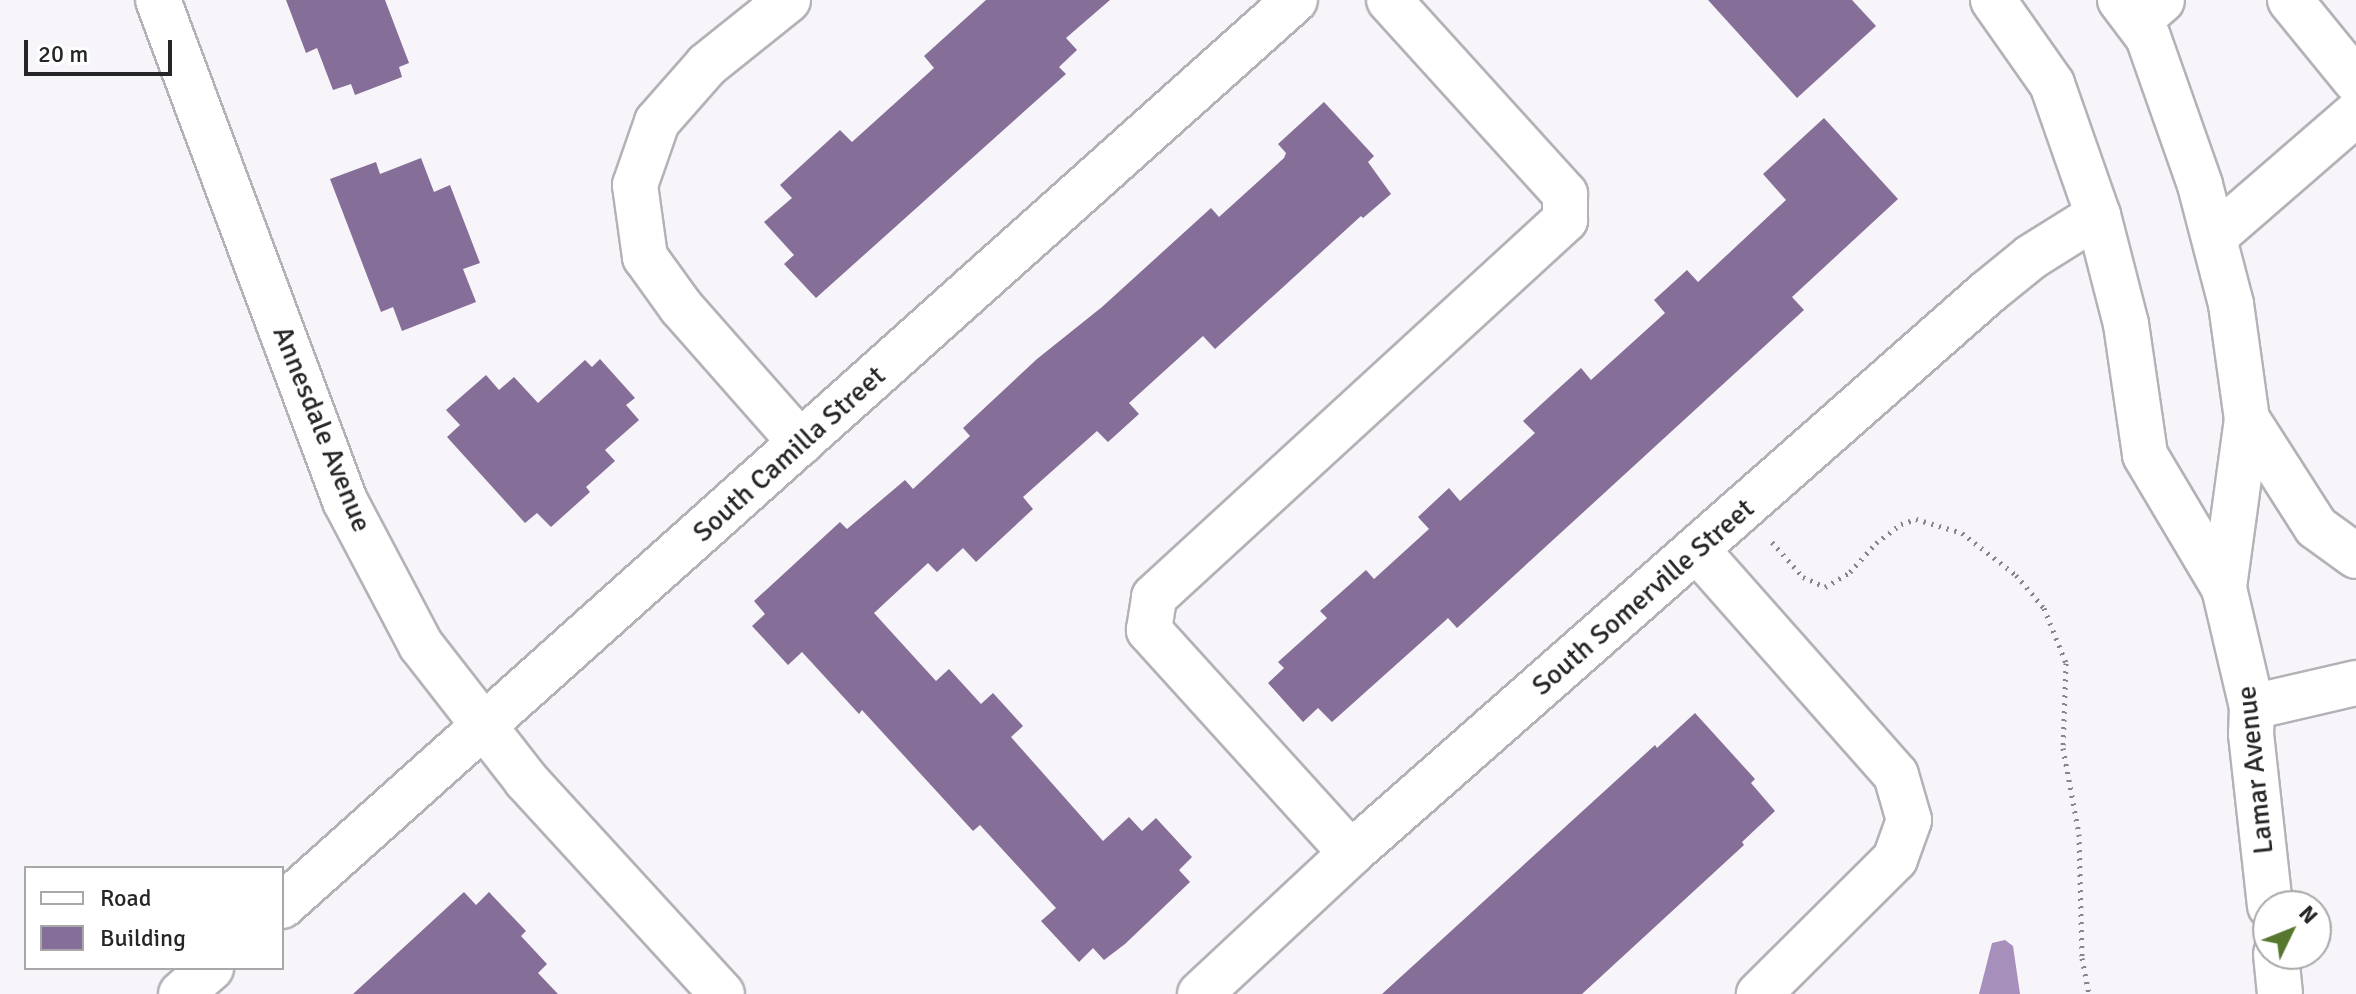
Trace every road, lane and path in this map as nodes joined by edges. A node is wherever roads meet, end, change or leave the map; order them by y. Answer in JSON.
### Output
{"nodes":[{"id":1,"x":158,"y":0,"type":"edge"},
{"id":2,"x":788,"y":0,"type":"edge"},
{"id":3,"x":1295,"y":0,"type":"edge"},
{"id":4,"x":1389,"y":0,"type":"edge"},
{"id":5,"x":1993,"y":0,"type":"edge"},
{"id":6,"x":2290,"y":0,"type":"edge"},
{"id":7,"x":2140,"y":7,"type":"edge"},
{"id":8,"x":2354,"y":111,"type":"edge"},
{"id":9,"x":2098,"y":215,"type":"junction"},
{"id":10,"x":2215,"y":236,"type":"junction"},
{"id":11,"x":2247,"y":419,"type":"junction"},
{"id":12,"x":801,"y":443,"type":"junction"},
{"id":13,"x":1743,"y":510,"type":"junction"},
{"id":14,"x":1697,"y":550,"type":"junction"},
{"id":15,"x":2356,"y":556,"type":"edge"},
{"id":16,"x":2224,"y":588,"type":"junction"},
{"id":17,"x":2356,"y":683,"type":"edge"},
{"id":18,"x":2252,"y":707,"type":"junction"},
{"id":19,"x":484,"y":727,"type":"junction"},
{"id":20,"x":1351,"y":853,"type":"junction"},
{"id":21,"x":2268,"y":890,"type":"edge"},
{"id":22,"x":284,"y":904,"type":"edge"},
{"id":23,"x":209,"y":970,"type":"edge"},
{"id":24,"x":2278,"y":970,"type":"edge"},
{"id":25,"x":181,"y":994,"type":"edge"},
{"id":26,"x":722,"y":994,"type":"edge"},
{"id":27,"x":1200,"y":994,"type":"edge"},
{"id":28,"x":1759,"y":994,"type":"edge"},
{"id":29,"x":2089,"y":994,"type":"edge"},
{"id":30,"x":2280,"y":994,"type":"edge"}],
"edges":[{"from":1,"to":19,"type":"main road","name":"Annesdale Avenue"},
{"from":2,"to":12,"type":"main road"},
{"from":3,"to":12,"type":"main road","name":"South Camilla Street"},
{"from":4,"to":20,"type":"main road"},
{"from":5,"to":9,"type":"main road"},
{"from":6,"to":8,"type":"main road"},
{"from":7,"to":10,"type":"main road"},
{"from":8,"to":10,"type":"main road"},
{"from":9,"to":13,"type":"main road","name":"South Somerville Street"},
{"from":9,"to":16,"type":"main road"},
{"from":10,"to":11,"type":"main road"},
{"from":11,"to":15,"type":"main road"},
{"from":11,"to":16,"type":"main road"},
{"from":12,"to":19,"type":"main road","name":"South Camilla Street"},
{"from":13,"to":14,"type":"main road","name":"South Somerville Street"},
{"from":13,"to":29,"type":"path"},
{"from":14,"to":20,"type":"main road","name":"South Somerville Street"},
{"from":14,"to":28,"type":"main road"},
{"from":16,"to":18,"type":"main road","name":"Lamar Avenue"},
{"from":17,"to":18,"type":"main road"},
{"from":18,"to":21,"type":"main road","name":"Lamar Avenue"},
{"from":19,"to":22,"type":"main road","name":"South Camilla Street"},
{"from":19,"to":26,"type":"main road","name":"Annesdale Avenue"},
{"from":20,"to":27,"type":"main road","name":"South Somerville Street"},
{"from":23,"to":25,"type":"main road"},
{"from":24,"to":30,"type":"main road"}]}
